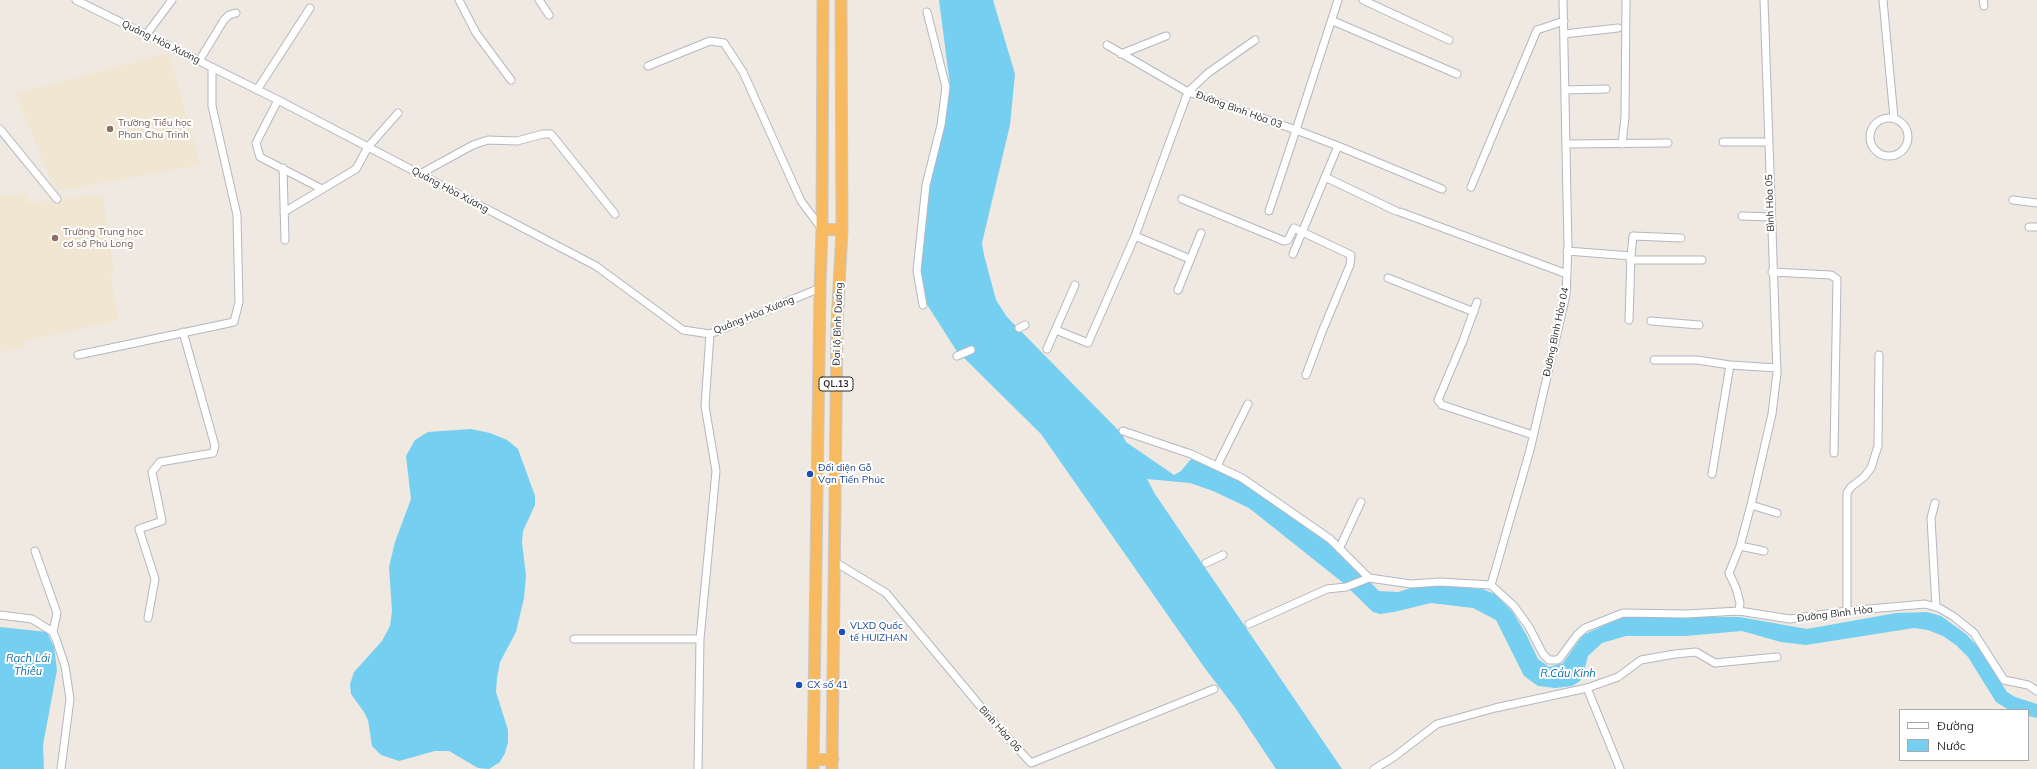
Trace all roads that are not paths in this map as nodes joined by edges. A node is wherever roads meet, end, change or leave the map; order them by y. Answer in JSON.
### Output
{"nodes":[{"id":1,"x":76,"y":0,"type":"edge"},
{"id":2,"x":172,"y":0,"type":"edge"},
{"id":3,"x":459,"y":0,"type":"edge"},
{"id":4,"x":539,"y":0,"type":"edge"},
{"id":5,"x":823,"y":0,"type":"edge"},
{"id":6,"x":840,"y":0,"type":"edge"},
{"id":7,"x":1338,"y":0,"type":"edge"},
{"id":8,"x":1363,"y":0,"type":"edge"},
{"id":9,"x":1563,"y":0,"type":"edge"},
{"id":10,"x":1626,"y":0,"type":"edge"},
{"id":11,"x":1764,"y":0,"type":"edge"},
{"id":12,"x":1883,"y":0,"type":"edge"},
{"id":13,"x":310,"y":8,"type":"dead end"},
{"id":14,"x":927,"y":12,"type":"dead end"},
{"id":15,"x":236,"y":13,"type":"dead end"},
{"id":16,"x":549,"y":15,"type":"dead end"},
{"id":17,"x":1333,"y":21,"type":"junction"},
{"id":18,"x":1564,"y":21,"type":"junction"},
{"id":19,"x":1618,"y":28,"type":"dead end"},
{"id":20,"x":1564,"y":34,"type":"junction"},
{"id":21,"x":146,"y":35,"type":"junction"},
{"id":22,"x":1166,"y":36,"type":"dead end"},
{"id":23,"x":1255,"y":40,"type":"dead end"},
{"id":24,"x":1450,"y":40,"type":"dead end"},
{"id":25,"x":1107,"y":45,"type":"dead end"},
{"id":26,"x":1121,"y":54,"type":"junction"},
{"id":27,"x":199,"y":61,"type":"junction"},
{"id":28,"x":648,"y":66,"type":"dead end"},
{"id":29,"x":212,"y":68,"type":"junction"},
{"id":30,"x":1457,"y":74,"type":"dead end"},
{"id":31,"x":511,"y":80,"type":"dead end"},
{"id":32,"x":1606,"y":89,"type":"dead end"},
{"id":33,"x":257,"y":90,"type":"junction"},
{"id":34,"x":1565,"y":90,"type":"junction"},
{"id":35,"x":1188,"y":92,"type":"junction"},
{"id":36,"x":278,"y":100,"type":"junction"},
{"id":37,"x":398,"y":113,"type":"dead end"},
{"id":38,"x":1894,"y":118,"type":"junction"},
{"id":39,"x":0,"y":129,"type":"edge"},
{"id":40,"x":1296,"y":130,"type":"junction"},
{"id":41,"x":1723,"y":142,"type":"dead end"},
{"id":42,"x":1768,"y":142,"type":"junction"},
{"id":43,"x":1566,"y":144,"type":"junction"},
{"id":44,"x":1622,"y":144,"type":"junction"},
{"id":45,"x":1668,"y":144,"type":"dead end"},
{"id":46,"x":1338,"y":146,"type":"junction"},
{"id":47,"x":368,"y":147,"type":"junction"},
{"id":48,"x":282,"y":168,"type":"junction"},
{"id":49,"x":420,"y":174,"type":"junction"},
{"id":50,"x":1325,"y":178,"type":"junction"},
{"id":51,"x":1471,"y":186,"type":"dead end"},
{"id":52,"x":322,"y":189,"type":"junction"},
{"id":53,"x":1442,"y":189,"type":"dead end"},
{"id":54,"x":57,"y":199,"type":"dead end"},
{"id":55,"x":1182,"y":199,"type":"dead end"},
{"id":56,"x":2013,"y":200,"type":"dead end"},
{"id":57,"x":2037,"y":203,"type":"edge"},
{"id":58,"x":1269,"y":211,"type":"dead end"},
{"id":59,"x":284,"y":212,"type":"junction"},
{"id":60,"x":615,"y":214,"type":"dead end"},
{"id":61,"x":1742,"y":216,"type":"dead end"},
{"id":62,"x":1771,"y":217,"type":"junction"},
{"id":63,"x":2029,"y":227,"type":"dead end"},
{"id":64,"x":2037,"y":227,"type":"edge"},
{"id":65,"x":822,"y":229,"type":"junction"},
{"id":66,"x":842,"y":230,"type":"junction"},
{"id":67,"x":1302,"y":232,"type":"junction"},
{"id":68,"x":1201,"y":233,"type":"dead end"},
{"id":69,"x":1135,"y":236,"type":"junction"},
{"id":70,"x":1681,"y":238,"type":"dead end"},
{"id":71,"x":285,"y":240,"type":"dead end"},
{"id":72,"x":1567,"y":251,"type":"junction"},
{"id":73,"x":1293,"y":254,"type":"dead end"},
{"id":74,"x":1631,"y":258,"type":"junction"},
{"id":75,"x":1190,"y":260,"type":"junction"},
{"id":76,"x":1702,"y":260,"type":"dead end"},
{"id":77,"x":1772,"y":272,"type":"junction"},
{"id":78,"x":1567,"y":274,"type":"junction"},
{"id":79,"x":1388,"y":278,"type":"dead end"},
{"id":80,"x":1075,"y":285,"type":"dead end"},
{"id":81,"x":820,"y":288,"type":"junction"},
{"id":82,"x":1178,"y":290,"type":"dead end"},
{"id":83,"x":1477,"y":302,"type":"dead end"},
{"id":84,"x":922,"y":305,"type":"dead end"},
{"id":85,"x":1474,"y":312,"type":"junction"},
{"id":86,"x":1629,"y":320,"type":"dead end"},
{"id":87,"x":1651,"y":321,"type":"dead end"},
{"id":88,"x":1699,"y":325,"type":"dead end"},
{"id":89,"x":1056,"y":330,"type":"junction"},
{"id":90,"x":183,"y":332,"type":"junction"},
{"id":91,"x":710,"y":334,"type":"junction"},
{"id":92,"x":1047,"y":348,"type":"dead end"},
{"id":93,"x":971,"y":350,"type":"dead end"},
{"id":94,"x":78,"y":355,"type":"dead end"},
{"id":95,"x":1879,"y":355,"type":"dead end"},
{"id":96,"x":958,"y":356,"type":"dead end"},
{"id":97,"x":1654,"y":360,"type":"dead end"},
{"id":98,"x":1730,"y":365,"type":"junction"},
{"id":99,"x":1777,"y":368,"type":"junction"},
{"id":100,"x":1306,"y":375,"type":"dead end"},
{"id":101,"x":1248,"y":404,"type":"dead end"},
{"id":102,"x":1122,"y":431,"type":"dead end"},
{"id":103,"x":1533,"y":435,"type":"junction"},
{"id":104,"x":1834,"y":453,"type":"dead end"},
{"id":105,"x":1217,"y":466,"type":"junction"},
{"id":106,"x":1712,"y":474,"type":"dead end"},
{"id":107,"x":1361,"y":502,"type":"dead end"},
{"id":108,"x":1935,"y":503,"type":"dead end"},
{"id":109,"x":1751,"y":505,"type":"junction"},
{"id":110,"x":1777,"y":513,"type":"dead end"},
{"id":111,"x":1740,"y":546,"type":"junction"},
{"id":112,"x":1340,"y":547,"type":"junction"},
{"id":113,"x":35,"y":551,"type":"dead end"},
{"id":114,"x":1764,"y":551,"type":"dead end"},
{"id":115,"x":1223,"y":555,"type":"dead end"},
{"id":116,"x":835,"y":562,"type":"junction"},
{"id":117,"x":1206,"y":563,"type":"dead end"},
{"id":118,"x":1369,"y":578,"type":"junction"},
{"id":119,"x":1491,"y":585,"type":"junction"},
{"id":120,"x":835,"y":587,"type":"junction"},
{"id":121,"x":815,"y":588,"type":"junction"},
{"id":122,"x":1936,"y":607,"type":"junction"},
{"id":123,"x":1739,"y":611,"type":"junction"},
{"id":124,"x":1847,"y":612,"type":"junction"},
{"id":125,"x":0,"y":615,"type":"edge"},
{"id":126,"x":148,"y":618,"type":"dead end"},
{"id":127,"x":1249,"y":624,"type":"dead end"},
{"id":128,"x":54,"y":636,"type":"junction"},
{"id":129,"x":574,"y":639,"type":"dead end"},
{"id":130,"x":700,"y":639,"type":"junction"},
{"id":131,"x":1777,"y":657,"type":"dead end"},
{"id":132,"x":1587,"y":688,"type":"junction"},
{"id":133,"x":1211,"y":690,"type":"dead end"},
{"id":134,"x":2037,"y":691,"type":"edge"},
{"id":135,"x":832,"y":764,"type":"edge"},
{"id":136,"x":813,"y":765,"type":"edge"},
{"id":137,"x":61,"y":769,"type":"edge"},
{"id":138,"x":698,"y":769,"type":"edge"},
{"id":139,"x":1374,"y":769,"type":"edge"},
{"id":140,"x":1620,"y":769,"type":"edge"}],
"edges":[{"from":1,"to":21,"type":"street","name":"Quảng Hòa Xương"},
{"from":2,"to":21,"type":"street"},
{"from":3,"to":31,"type":"street"},
{"from":4,"to":16,"type":"street"},
{"from":5,"to":65,"type":"highway","name":"Đại lộ Bình Dương","number":"QL.13"},
{"from":6,"to":66,"type":"highway","name":"Đại lộ Bình Dương","number":"QL.13"},
{"from":7,"to":17,"type":"street","name":"Đường Bình Hòa 03"},
{"from":8,"to":24,"type":"street"},
{"from":9,"to":18,"type":"street","name":"Đường Bình Hòa 04"},
{"from":10,"to":44,"type":"street"},
{"from":11,"to":42,"type":"street","name":"Bình Hòa 05"},
{"from":12,"to":38,"type":"street"},
{"from":13,"to":33,"type":"street"},
{"from":14,"to":84,"type":"street"},
{"from":15,"to":27,"type":"street"},
{"from":17,"to":30,"type":"street"},
{"from":17,"to":40,"type":"street","name":"Đường Bình Hòa 03"},
{"from":18,"to":20,"type":"street","name":"Đường Bình Hòa 04"},
{"from":18,"to":51,"type":"street"},
{"from":19,"to":20,"type":"street"},
{"from":20,"to":34,"type":"street","name":"Đường Bình Hòa 04"},
{"from":21,"to":27,"type":"street","name":"Quảng Hòa Xương"},
{"from":22,"to":26,"type":"street"},
{"from":23,"to":35,"type":"street"},
{"from":25,"to":26,"type":"street","name":"Đường Bình Hòa 03"},
{"from":26,"to":35,"type":"street","name":"Đường Bình Hòa 03"},
{"from":27,"to":29,"type":"street","name":"Quảng Hòa Xương"},
{"from":28,"to":65,"type":"street"},
{"from":29,"to":33,"type":"street","name":"Quảng Hòa Xương"},
{"from":29,"to":90,"type":"street"},
{"from":32,"to":34,"type":"street"},
{"from":33,"to":36,"type":"street","name":"Quảng Hòa Xương"},
{"from":34,"to":43,"type":"street","name":"Đường Bình Hòa 04"},
{"from":35,"to":40,"type":"street","name":"Đường Bình Hòa 03"},
{"from":35,"to":69,"type":"street"},
{"from":36,"to":47,"type":"street","name":"Quảng Hòa Xương"},
{"from":36,"to":48,"type":"street"},
{"from":37,"to":47,"type":"street"},
{"from":38,"to":38,"type":"street"},
{"from":39,"to":54,"type":"street"},
{"from":40,"to":46,"type":"street"},
{"from":40,"to":58,"type":"street"},
{"from":41,"to":42,"type":"street"},
{"from":42,"to":62,"type":"street","name":"Bình Hòa 05"},
{"from":43,"to":44,"type":"street"},
{"from":43,"to":72,"type":"street","name":"Đường Bình Hòa 04"},
{"from":44,"to":45,"type":"street"},
{"from":46,"to":50,"type":"street"},
{"from":46,"to":53,"type":"street"},
{"from":47,"to":49,"type":"street","name":"Quảng Hòa Xương"},
{"from":47,"to":52,"type":"street"},
{"from":48,"to":52,"type":"street"},
{"from":48,"to":59,"type":"street"},
{"from":49,"to":60,"type":"street"},
{"from":49,"to":91,"type":"street","name":"Quảng Hòa Xương"},
{"from":50,"to":67,"type":"street"},
{"from":50,"to":78,"type":"street"},
{"from":52,"to":59,"type":"street"},
{"from":55,"to":67,"type":"street"},
{"from":56,"to":57,"type":"street"},
{"from":59,"to":71,"type":"street"},
{"from":61,"to":62,"type":"street"},
{"from":62,"to":77,"type":"street","name":"Bình Hòa 05"},
{"from":63,"to":64,"type":"street"},
{"from":65,"to":66,"type":"highway"},
{"from":65,"to":81,"type":"highway","name":"Đại lộ Bình Dương","number":"QL.13"},
{"from":66,"to":116,"type":"highway","name":"Đại lộ Bình Dương","number":"QL.13"},
{"from":67,"to":73,"type":"street"},
{"from":67,"to":100,"type":"street"},
{"from":68,"to":75,"type":"street"},
{"from":69,"to":75,"type":"street"},
{"from":69,"to":89,"type":"street"},
{"from":70,"to":74,"type":"street"},
{"from":72,"to":74,"type":"street"},
{"from":72,"to":78,"type":"street","name":"Đường Bình Hòa 04"},
{"from":74,"to":76,"type":"street"},
{"from":74,"to":86,"type":"street"},
{"from":75,"to":82,"type":"street"},
{"from":77,"to":99,"type":"street","name":"Bình Hòa 05"},
{"from":77,"to":104,"type":"street"},
{"from":78,"to":103,"type":"street","name":"Đường Bình Hòa 04"},
{"from":79,"to":85,"type":"street"},
{"from":80,"to":89,"type":"street"},
{"from":81,"to":91,"type":"street","name":"Quảng Hòa Xương"},
{"from":81,"to":121,"type":"highway","name":"Đại lộ Bình Dương","number":"QL.13"},
{"from":83,"to":85,"type":"street"},
{"from":85,"to":103,"type":"street"},
{"from":87,"to":88,"type":"street"},
{"from":89,"to":92,"type":"street"},
{"from":90,"to":94,"type":"street"},
{"from":90,"to":126,"type":"street"},
{"from":91,"to":130,"type":"street"},
{"from":93,"to":96,"type":"street"},
{"from":95,"to":124,"type":"street"},
{"from":97,"to":98,"type":"street"},
{"from":98,"to":99,"type":"street"},
{"from":98,"to":106,"type":"street"},
{"from":99,"to":109,"type":"street","name":"Bình Hòa 05"},
{"from":101,"to":105,"type":"street"},
{"from":102,"to":105,"type":"street"},
{"from":103,"to":119,"type":"street","name":"Đường Bình Hòa 04"},
{"from":105,"to":112,"type":"street"},
{"from":107,"to":112,"type":"street"},
{"from":108,"to":122,"type":"street"},
{"from":109,"to":110,"type":"street"},
{"from":109,"to":111,"type":"street"},
{"from":111,"to":114,"type":"street"},
{"from":111,"to":123,"type":"street"},
{"from":112,"to":118,"type":"street"},
{"from":113,"to":128,"type":"street"},
{"from":115,"to":117,"type":"street"},
{"from":116,"to":120,"type":"highway","name":"Đại lộ Bình Dương","number":"QL.13"},
{"from":116,"to":133,"type":"street","name":"Bình Hòa 06"},
{"from":118,"to":119,"type":"street"},
{"from":118,"to":127,"type":"street"},
{"from":119,"to":123,"type":"street","name":"Đường Bình Hòa"},
{"from":120,"to":121,"type":"highway"},
{"from":120,"to":135,"type":"highway","name":"Đại lộ Bình Dương","number":"QL.13"},
{"from":121,"to":136,"type":"highway","name":"Đại lộ Bình Dương","number":"QL.13"},
{"from":122,"to":124,"type":"street","name":"Đường Bình Hòa"},
{"from":122,"to":134,"type":"street","name":"Đường Bình Hòa"},
{"from":123,"to":124,"type":"street","name":"Đường Bình Hòa"},
{"from":125,"to":128,"type":"street"},
{"from":128,"to":137,"type":"street"},
{"from":129,"to":130,"type":"street"},
{"from":130,"to":138,"type":"street"},
{"from":131,"to":132,"type":"street"},
{"from":132,"to":139,"type":"street"},
{"from":132,"to":140,"type":"street"},
{"from":135,"to":136,"type":"highway"}]}
